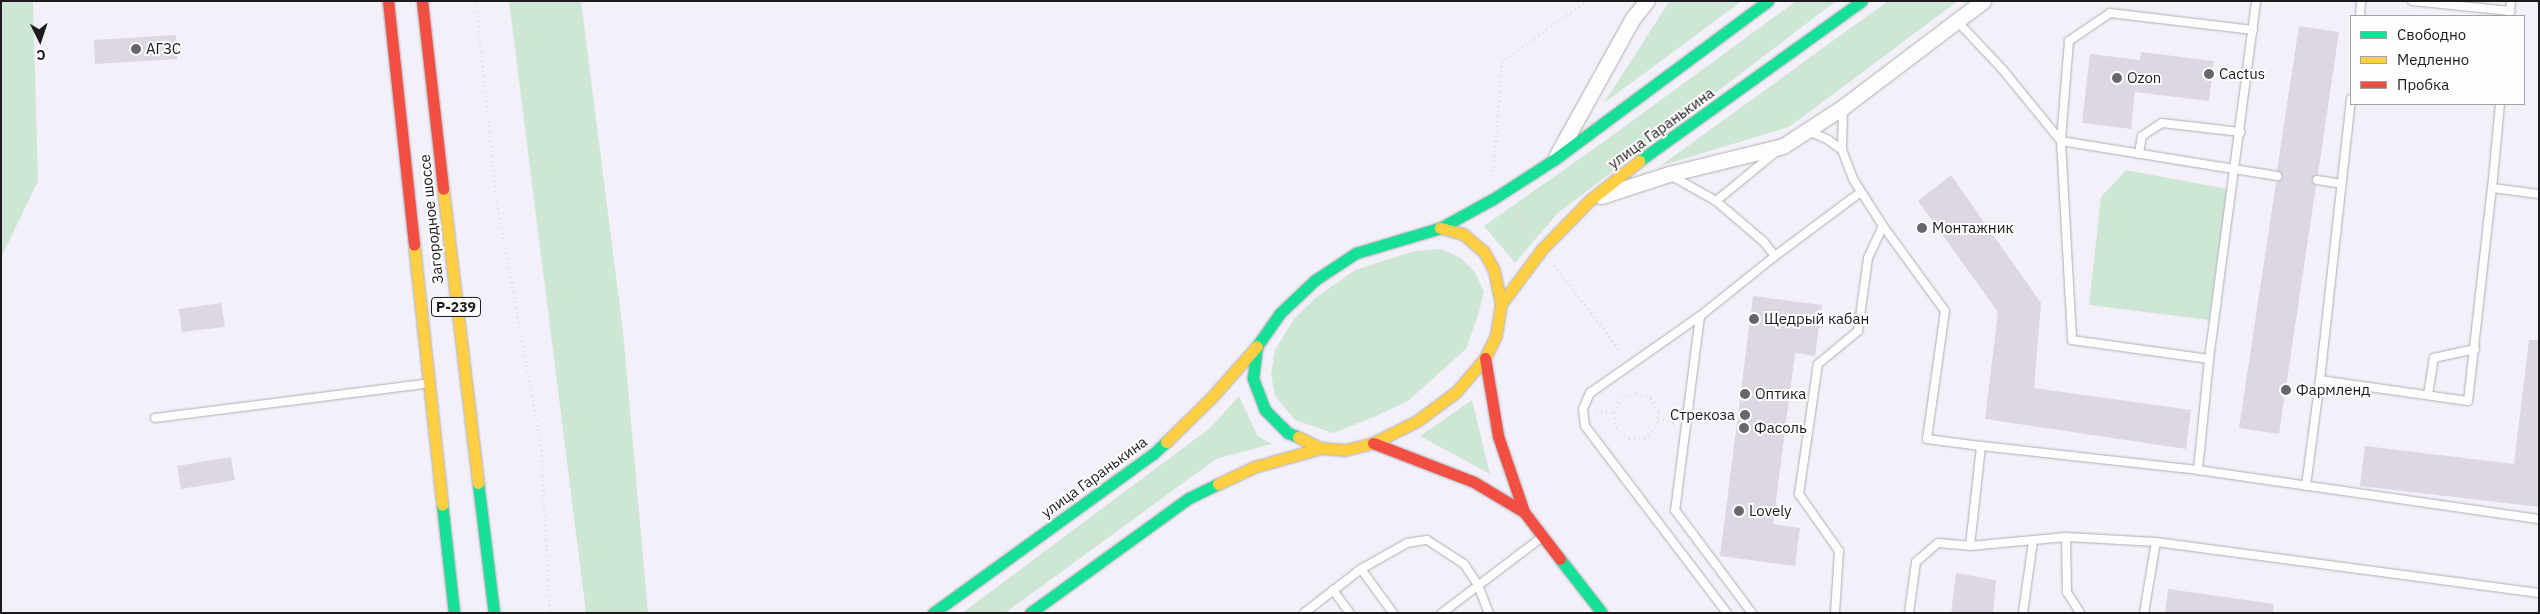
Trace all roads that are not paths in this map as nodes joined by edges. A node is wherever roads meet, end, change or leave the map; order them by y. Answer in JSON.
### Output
{"nodes":[{"id":1,"x":388,"y":1,"type":"edge"},
{"id":2,"x":422,"y":1,"type":"edge"},
{"id":3,"x":1647,"y":1,"type":"edge"},
{"id":4,"x":1768,"y":1,"type":"edge"},
{"id":5,"x":1862,"y":1,"type":"edge"},
{"id":6,"x":1983,"y":1,"type":"edge"},
{"id":7,"x":2256,"y":1,"type":"edge"},
{"id":8,"x":2361,"y":1,"type":"edge"},
{"id":9,"x":2412,"y":1,"type":"edge"},
{"id":10,"x":2511,"y":1,"type":"edge"},
{"id":11,"x":2510,"y":14,"type":"edge"},
{"id":12,"x":2360,"y":15,"type":"edge"},
{"id":13,"x":1957,"y":21,"type":"junction"},
{"id":14,"x":2253,"y":30,"type":"junction"},
{"id":15,"x":2350,"y":105,"type":"edge"},
{"id":16,"x":2500,"y":105,"type":"edge"},
{"id":17,"x":1844,"y":107,"type":"junction"},
{"id":18,"x":1808,"y":131,"type":"junction"},
{"id":19,"x":2240,"y":132,"type":"junction"},
{"id":20,"x":2061,"y":141,"type":"junction"},
{"id":21,"x":1784,"y":146,"type":"junction"},
{"id":22,"x":1842,"y":150,"type":"junction"},
{"id":23,"x":2139,"y":154,"type":"junction"},
{"id":24,"x":1554,"y":159,"type":"junction"},
{"id":25,"x":2235,"y":170,"type":"junction"},
{"id":26,"x":1669,"y":174,"type":"junction"},
{"id":27,"x":2277,"y":176,"type":"dead end"},
{"id":28,"x":2317,"y":180,"type":"dead end"},
{"id":29,"x":2342,"y":184,"type":"junction"},
{"id":30,"x":2492,"y":188,"type":"junction"},
{"id":31,"x":1861,"y":192,"type":"junction"},
{"id":32,"x":2539,"y":194,"type":"edge"},
{"id":33,"x":1590,"y":200,"type":"junction"},
{"id":34,"x":1716,"y":201,"type":"junction"},
{"id":35,"x":1883,"y":226,"type":"junction"},
{"id":36,"x":1440,"y":228,"type":"junction"},
{"id":37,"x":1775,"y":256,"type":"junction"},
{"id":38,"x":1501,"y":304,"type":"junction"},
{"id":39,"x":1700,"y":316,"type":"junction"},
{"id":40,"x":1257,"y":346,"type":"junction"},
{"id":41,"x":2475,"y":349,"type":"junction"},
{"id":42,"x":1484,"y":358,"type":"junction"},
{"id":43,"x":2210,"y":359,"type":"junction"},
{"id":44,"x":2320,"y":380,"type":"junction"},
{"id":45,"x":430,"y":384,"type":"junction"},
{"id":46,"x":2428,"y":395,"type":"junction"},
{"id":47,"x":155,"y":418,"type":"dead end"},
{"id":48,"x":1373,"y":443,"type":"junction"},
{"id":49,"x":1982,"y":446,"type":"junction"},
{"id":50,"x":1322,"y":448,"type":"junction"},
{"id":51,"x":2198,"y":470,"type":"junction"},
{"id":52,"x":2306,"y":486,"type":"junction"},
{"id":53,"x":1524,"y":512,"type":"junction"},
{"id":54,"x":2539,"y":519,"type":"edge"},
{"id":55,"x":2066,"y":537,"type":"junction"},
{"id":56,"x":1542,"y":538,"type":"junction"},
{"id":57,"x":2033,"y":541,"type":"junction"},
{"id":58,"x":2156,"y":542,"type":"junction"},
{"id":59,"x":1970,"y":546,"type":"junction"},
{"id":60,"x":1361,"y":569,"type":"junction"},
{"id":61,"x":1478,"y":585,"type":"junction"},
{"id":62,"x":1333,"y":590,"type":"junction"},
{"id":63,"x":2539,"y":593,"type":"edge"},
{"id":64,"x":454,"y":613,"type":"edge"},
{"id":65,"x":494,"y":613,"type":"edge"},
{"id":66,"x":932,"y":613,"type":"edge"},
{"id":67,"x":1030,"y":613,"type":"edge"},
{"id":68,"x":1304,"y":613,"type":"edge"},
{"id":69,"x":1350,"y":613,"type":"edge"},
{"id":70,"x":1393,"y":613,"type":"edge"},
{"id":71,"x":1442,"y":613,"type":"edge"},
{"id":72,"x":1488,"y":613,"type":"edge"},
{"id":73,"x":1602,"y":613,"type":"edge"},
{"id":74,"x":1727,"y":613,"type":"edge"},
{"id":75,"x":1752,"y":613,"type":"edge"},
{"id":76,"x":1835,"y":613,"type":"edge"},
{"id":77,"x":1910,"y":613,"type":"edge"},
{"id":78,"x":2023,"y":613,"type":"edge"},
{"id":79,"x":2080,"y":613,"type":"edge"},
{"id":80,"x":2144,"y":613,"type":"edge"}],
"edges":[{"from":1,"to":45,"type":"main road","name":"Загородное шоссе","number":"Р-239"},
{"from":2,"to":65,"type":"main road","name":"Загородное шоссе","number":"Р-239"},
{"from":3,"to":24,"type":"street"},
{"from":4,"to":24,"type":"main road"},
{"from":5,"to":33,"type":"main road","name":"улица Гаранькина"},
{"from":6,"to":13,"type":"street"},
{"from":7,"to":14,"type":"lane"},
{"from":8,"to":12,"type":"lane"},
{"from":9,"to":11,"type":"lane"},
{"from":10,"to":11,"type":"lane"},
{"from":13,"to":17,"type":"street"},
{"from":13,"to":20,"type":"lane"},
{"from":14,"to":19,"type":"lane"},
{"from":14,"to":20,"type":"lane"},
{"from":15,"to":29,"type":"lane"},
{"from":16,"to":30,"type":"lane"},
{"from":17,"to":18,"type":"street"},
{"from":17,"to":22,"type":"lane"},
{"from":18,"to":21,"type":"street"},
{"from":18,"to":22,"type":"lane"},
{"from":19,"to":23,"type":"lane"},
{"from":19,"to":25,"type":"lane"},
{"from":20,"to":23,"type":"lane"},
{"from":20,"to":43,"type":"lane"},
{"from":21,"to":26,"type":"street"},
{"from":21,"to":34,"type":"lane"},
{"from":22,"to":31,"type":"lane"},
{"from":23,"to":25,"type":"lane"},
{"from":24,"to":36,"type":"main road"},
{"from":25,"to":27,"type":"lane"},
{"from":25,"to":43,"type":"lane"},
{"from":26,"to":33,"type":"street"},
{"from":26,"to":34,"type":"lane"},
{"from":28,"to":29,"type":"lane"},
{"from":29,"to":44,"type":"lane"},
{"from":30,"to":32,"type":"lane"},
{"from":30,"to":41,"type":"lane"},
{"from":31,"to":35,"type":"lane"},
{"from":31,"to":37,"type":"lane"},
{"from":33,"to":38,"type":"main road","name":"улица Гаранькина"},
{"from":34,"to":37,"type":"lane"},
{"from":35,"to":49,"type":"lane"},
{"from":35,"to":76,"type":"lane"},
{"from":36,"to":38,"type":"main road"},
{"from":36,"to":40,"type":"main road","name":"улица Гаранькина"},
{"from":37,"to":39,"type":"lane"},
{"from":38,"to":42,"type":"main road"},
{"from":39,"to":74,"type":"lane"},
{"from":39,"to":75,"type":"lane"},
{"from":40,"to":50,"type":"main road"},
{"from":40,"to":66,"type":"main road","name":"улица Гаранькина"},
{"from":41,"to":46,"type":"lane"},
{"from":41,"to":46,"type":"lane"},
{"from":42,"to":48,"type":"main road"},
{"from":42,"to":53,"type":"main road"},
{"from":43,"to":51,"type":"lane"},
{"from":44,"to":46,"type":"lane"},
{"from":44,"to":52,"type":"lane"},
{"from":45,"to":47,"type":"lane"},
{"from":45,"to":64,"type":"main road","name":"Загородное шоссе","number":"Р-239"},
{"from":48,"to":50,"type":"main road"},
{"from":48,"to":53,"type":"main road"},
{"from":49,"to":51,"type":"lane"},
{"from":49,"to":59,"type":"lane"},
{"from":50,"to":67,"type":"main road"},
{"from":51,"to":52,"type":"lane"},
{"from":52,"to":54,"type":"lane"},
{"from":53,"to":56,"type":"main road"},
{"from":55,"to":57,"type":"lane"},
{"from":55,"to":58,"type":"lane"},
{"from":55,"to":79,"type":"lane"},
{"from":56,"to":61,"type":"lane"},
{"from":56,"to":73,"type":"main road"},
{"from":57,"to":59,"type":"lane"},
{"from":57,"to":78,"type":"lane"},
{"from":58,"to":63,"type":"lane"},
{"from":58,"to":80,"type":"lane"},
{"from":59,"to":77,"type":"lane"},
{"from":60,"to":61,"type":"lane"},
{"from":60,"to":62,"type":"lane"},
{"from":60,"to":70,"type":"lane"},
{"from":61,"to":71,"type":"lane"},
{"from":61,"to":72,"type":"lane"},
{"from":62,"to":68,"type":"lane"},
{"from":62,"to":69,"type":"lane"}]}
